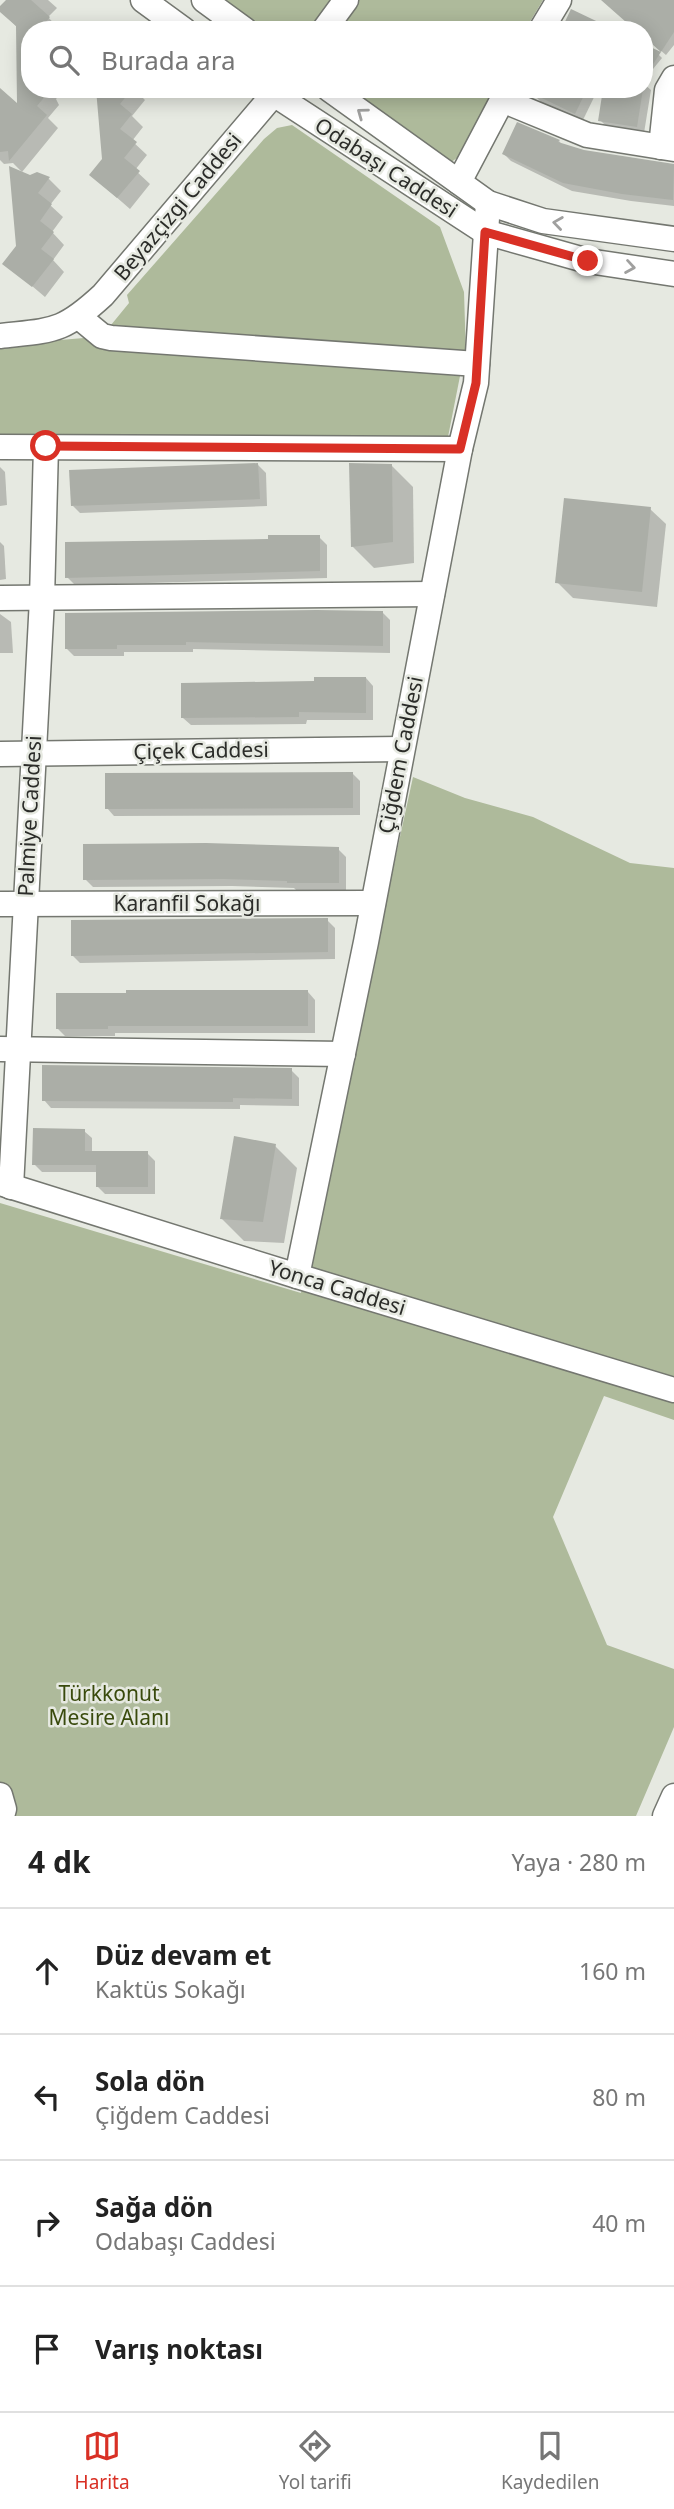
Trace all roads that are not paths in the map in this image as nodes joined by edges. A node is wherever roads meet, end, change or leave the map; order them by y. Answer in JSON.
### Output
{"nodes":[{"id":1,"x":143,"y":0,"type":"edge"},
{"id":2,"x":204,"y":0,"type":"edge"},
{"id":3,"x":346,"y":0,"type":"edge"},
{"id":4,"x":559,"y":0,"type":"edge"},
{"id":5,"x":172,"y":21,"type":"edge"},
{"id":6,"x":233,"y":21,"type":"edge"},
{"id":7,"x":331,"y":21,"type":"edge"},
{"id":8,"x":546,"y":21,"type":"edge"},
{"id":9,"x":674,"y":78,"type":"edge"},
{"id":10,"x":264,"y":98,"type":"edge"},
{"id":11,"x":278,"y":98,"type":"edge"},
{"id":12,"x":341,"y":98,"type":"edge"},
{"id":13,"x":503,"y":98,"type":"edge"},
{"id":14,"x":511,"y":98,"type":"edge"},
{"id":15,"x":667,"y":148,"type":"edge"},
{"id":16,"x":459,"y":183,"type":"junction"},
{"id":17,"x":488,"y":203,"type":"junction"},
{"id":18,"x":485,"y":232,"type":"junction"},
{"id":19,"x":674,"y":239,"type":"edge"},
{"id":20,"x":674,"y":274,"type":"edge"},
{"id":21,"x":79,"y":317,"type":"junction"},
{"id":22,"x":0,"y":337,"type":"edge"},
{"id":23,"x":477,"y":364,"type":"junction"},
{"id":24,"x":46,"y":446,"type":"junction"},
{"id":25,"x":0,"y":447,"type":"edge"},
{"id":26,"x":460,"y":449,"type":"junction"},
{"id":27,"x":432,"y":594,"type":"junction"},
{"id":28,"x":0,"y":598,"type":"edge"},
{"id":29,"x":42,"y":598,"type":"junction"},
{"id":30,"x":402,"y":749,"type":"junction"},
{"id":31,"x":34,"y":753,"type":"junction"},
{"id":32,"x":0,"y":754,"type":"edge"},
{"id":33,"x":373,"y":903,"type":"junction"},
{"id":34,"x":0,"y":904,"type":"edge"},
{"id":35,"x":26,"y":904,"type":"junction"},
{"id":36,"x":9,"y":1049,"type":"edge"},
{"id":37,"x":343,"y":1054,"type":"junction"},
{"id":38,"x":5,"y":1185,"type":"edge"},
{"id":39,"x":298,"y":1276,"type":"junction"},
{"id":40,"x":674,"y":1390,"type":"edge"},
{"id":41,"x":0,"y":1795,"type":"edge"},
{"id":42,"x":674,"y":1796,"type":"edge"},
{"id":43,"x":2,"y":1816,"type":"edge"},
{"id":44,"x":666,"y":1816,"type":"edge"}],
"edges":[{"from":1,"to":5,"type":"street"},
{"from":2,"to":6,"type":"street"},
{"from":3,"to":7,"type":"street"},
{"from":4,"to":8,"type":"street"},
{"from":9,"to":15,"type":"street"},
{"from":10,"to":21,"type":"street","name":"Beyazçizgi Caddesi"},
{"from":11,"to":18,"type":"street","name":"Odabaşı Caddesi"},
{"from":16,"to":12,"type":"street","name":"Odabaşı Caddesi","one_way":true},
{"from":13,"to":16,"type":"street"},
{"from":14,"to":15,"type":"street"},
{"from":16,"to":17,"type":"street","name":"Odabaşı Caddesi"},
{"from":17,"to":18,"type":"street","name":"Çiğdem Caddesi"},
{"from":19,"to":17,"type":"street","name":"Odabaşı Caddesi","one_way":true},
{"from":18,"to":20,"type":"street","name":"Odabaşı Caddesi","one_way":true},
{"from":18,"to":23,"type":"street","name":"Çiğdem Caddesi"},
{"from":21,"to":22,"type":"street","name":"Beyazçizgi Caddesi"},
{"from":21,"to":23,"type":"street"},
{"from":23,"to":26,"type":"street","name":"Çiğdem Caddesi"},
{"from":24,"to":25,"type":"street"},
{"from":24,"to":26,"type":"street"},
{"from":24,"to":29,"type":"street","name":"Palmiye Caddesi"},
{"from":26,"to":27,"type":"street","name":"Çiğdem Caddesi"},
{"from":27,"to":29,"type":"street"},
{"from":27,"to":30,"type":"street","name":"Çiğdem Caddesi"},
{"from":28,"to":29,"type":"street"},
{"from":29,"to":31,"type":"street","name":"Palmiye Caddesi"},
{"from":30,"to":31,"type":"street","name":"Çiçek Caddesi"},
{"from":30,"to":33,"type":"street","name":"Çiğdem Caddesi"},
{"from":31,"to":32,"type":"street","name":"Çiçek Caddesi"},
{"from":31,"to":35,"type":"street","name":"Palmiye Caddesi"},
{"from":33,"to":35,"type":"street","name":"Karanfil Sokağı"},
{"from":33,"to":37,"type":"street","name":"Çiğdem Caddesi"},
{"from":34,"to":35,"type":"street","name":"Karanfil Sokağı"},
{"from":35,"to":36,"type":"street","name":"Palmiye Caddesi"},
{"from":36,"to":37,"type":"street"},
{"from":36,"to":38,"type":"street","name":"Palmiye Caddesi"},
{"from":37,"to":39,"type":"street","name":"Çiğdem Caddesi"},
{"from":38,"to":39,"type":"street","name":"Yonca Caddesi"},
{"from":39,"to":40,"type":"street","name":"Yonca Caddesi"},
{"from":41,"to":43,"type":"street"},
{"from":42,"to":44,"type":"street"}]}
